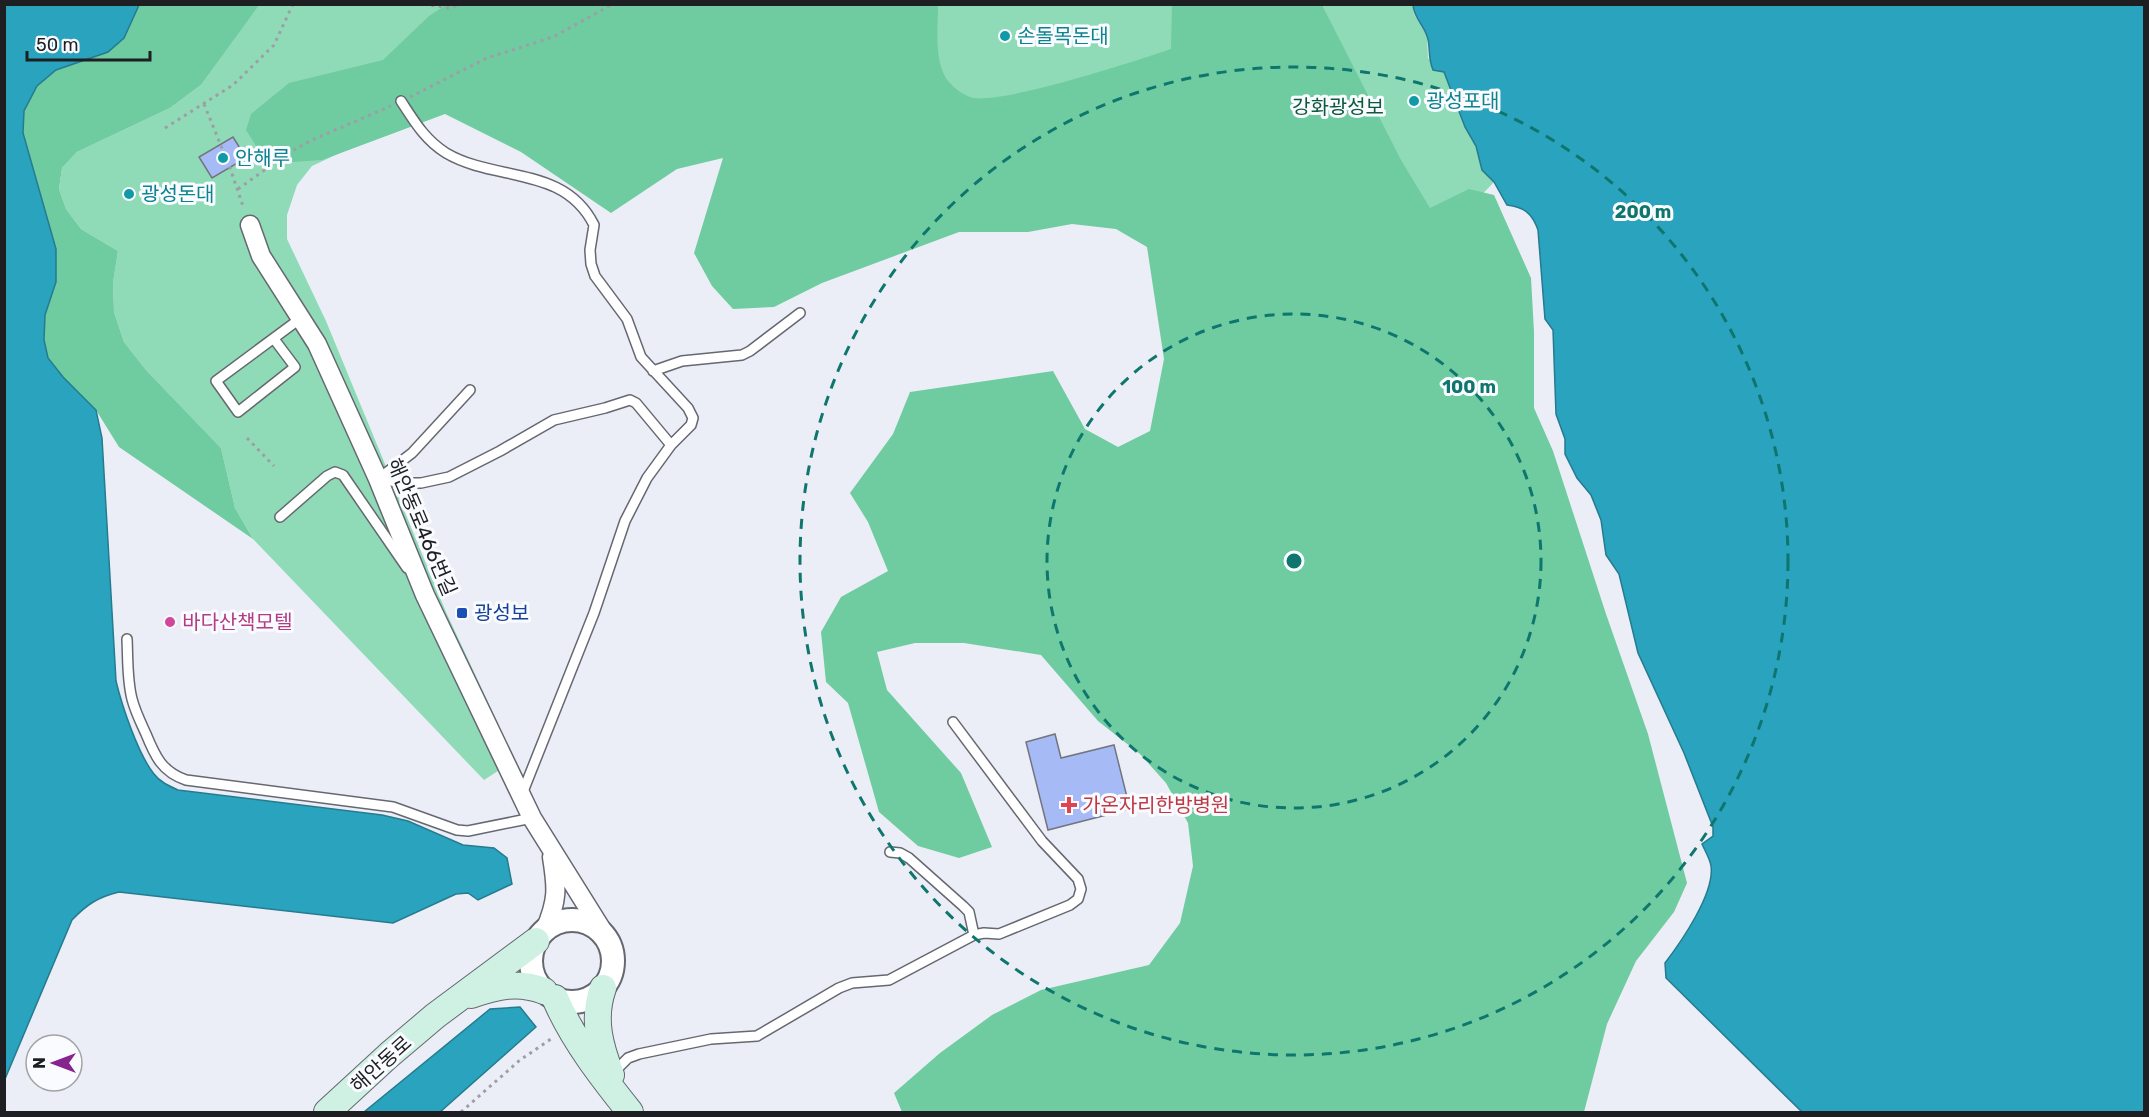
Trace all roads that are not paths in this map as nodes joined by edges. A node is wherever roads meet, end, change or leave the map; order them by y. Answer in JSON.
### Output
{"nodes":[{"id":1,"x":401,"y":101,"type":"road end"},
{"id":2,"x":250,"y":225,"type":"road end"},
{"id":3,"x":800,"y":313,"type":"dead end"},
{"id":4,"x":301,"y":318,"type":"junction"},
{"id":5,"x":274,"y":339,"type":"junction"},
{"id":6,"x":653,"y":371,"type":"junction"},
{"id":7,"x":470,"y":390,"type":"dead end"},
{"id":8,"x":671,"y":445,"type":"junction"},
{"id":9,"x":378,"y":479,"type":"junction"},
{"id":10,"x":280,"y":517,"type":"dead end"},
{"id":11,"x":425,"y":595,"type":"junction"},
{"id":12,"x":127,"y":639,"type":"dead end"},
{"id":13,"x":953,"y":722,"type":"dead end"},
{"id":14,"x":521,"y":796,"type":"junction"},
{"id":15,"x":532,"y":818,"type":"junction"},
{"id":16,"x":551,"y":849,"type":"junction"},
{"id":17,"x":890,"y":852,"type":"dead end"},
{"id":18,"x":540,"y":935,"type":"junction"},
{"id":19,"x":974,"y":935,"type":"junction"},
{"id":20,"x":607,"y":939,"type":"junction"},
{"id":21,"x":603,"y":988,"type":"junction"},
{"id":22,"x":550,"y":995,"type":"junction"},
{"id":23,"x":435,"y":1016,"type":"junction"},
{"id":24,"x":611,"y":1075,"type":"junction"},
{"id":25,"x":327,"y":1113,"type":"edge"},
{"id":26,"x":631,"y":1113,"type":"edge"}],
"edges":[{"from":1,"to":6,"type":"lane"},
{"from":2,"to":4,"type":"street","name":"해안동로466번길"},
{"from":3,"to":6,"type":"lane"},
{"from":4,"to":5,"type":"lane"},
{"from":4,"to":9,"type":"street","name":"해안동로466번길"},
{"from":5,"to":5,"type":"lane"},
{"from":6,"to":8,"type":"lane"},
{"from":7,"to":9,"type":"lane"},
{"from":8,"to":9,"type":"lane"},
{"from":8,"to":14,"type":"lane"},
{"from":9,"to":11,"type":"street","name":"해안동로466번길"},
{"from":10,"to":11,"type":"lane"},
{"from":11,"to":14,"type":"street","name":"해안동로466번길"},
{"from":12,"to":15,"type":"lane"},
{"from":13,"to":19,"type":"lane"},
{"from":14,"to":15,"type":"street","name":"해안동로466번길"},
{"from":15,"to":16,"type":"street","name":"해안동로466번길"},
{"from":16,"to":18,"type":"street"},
{"from":16,"to":20,"type":"street","name":"해안동로466번길"},
{"from":17,"to":19,"type":"lane"},
{"from":18,"to":20,"type":"street"},
{"from":18,"to":22,"type":"street"},
{"from":18,"to":23,"type":"main road","name":"해안동로"},
{"from":19,"to":24,"type":"lane"},
{"from":20,"to":21,"type":"street"},
{"from":21,"to":22,"type":"street"},
{"from":21,"to":24,"type":"main road"},
{"from":22,"to":23,"type":"main road","name":"해안동로"},
{"from":22,"to":26,"type":"main road"},
{"from":23,"to":25,"type":"main road","name":"해안동로"},
{"from":24,"to":26,"type":"main road"}]}
